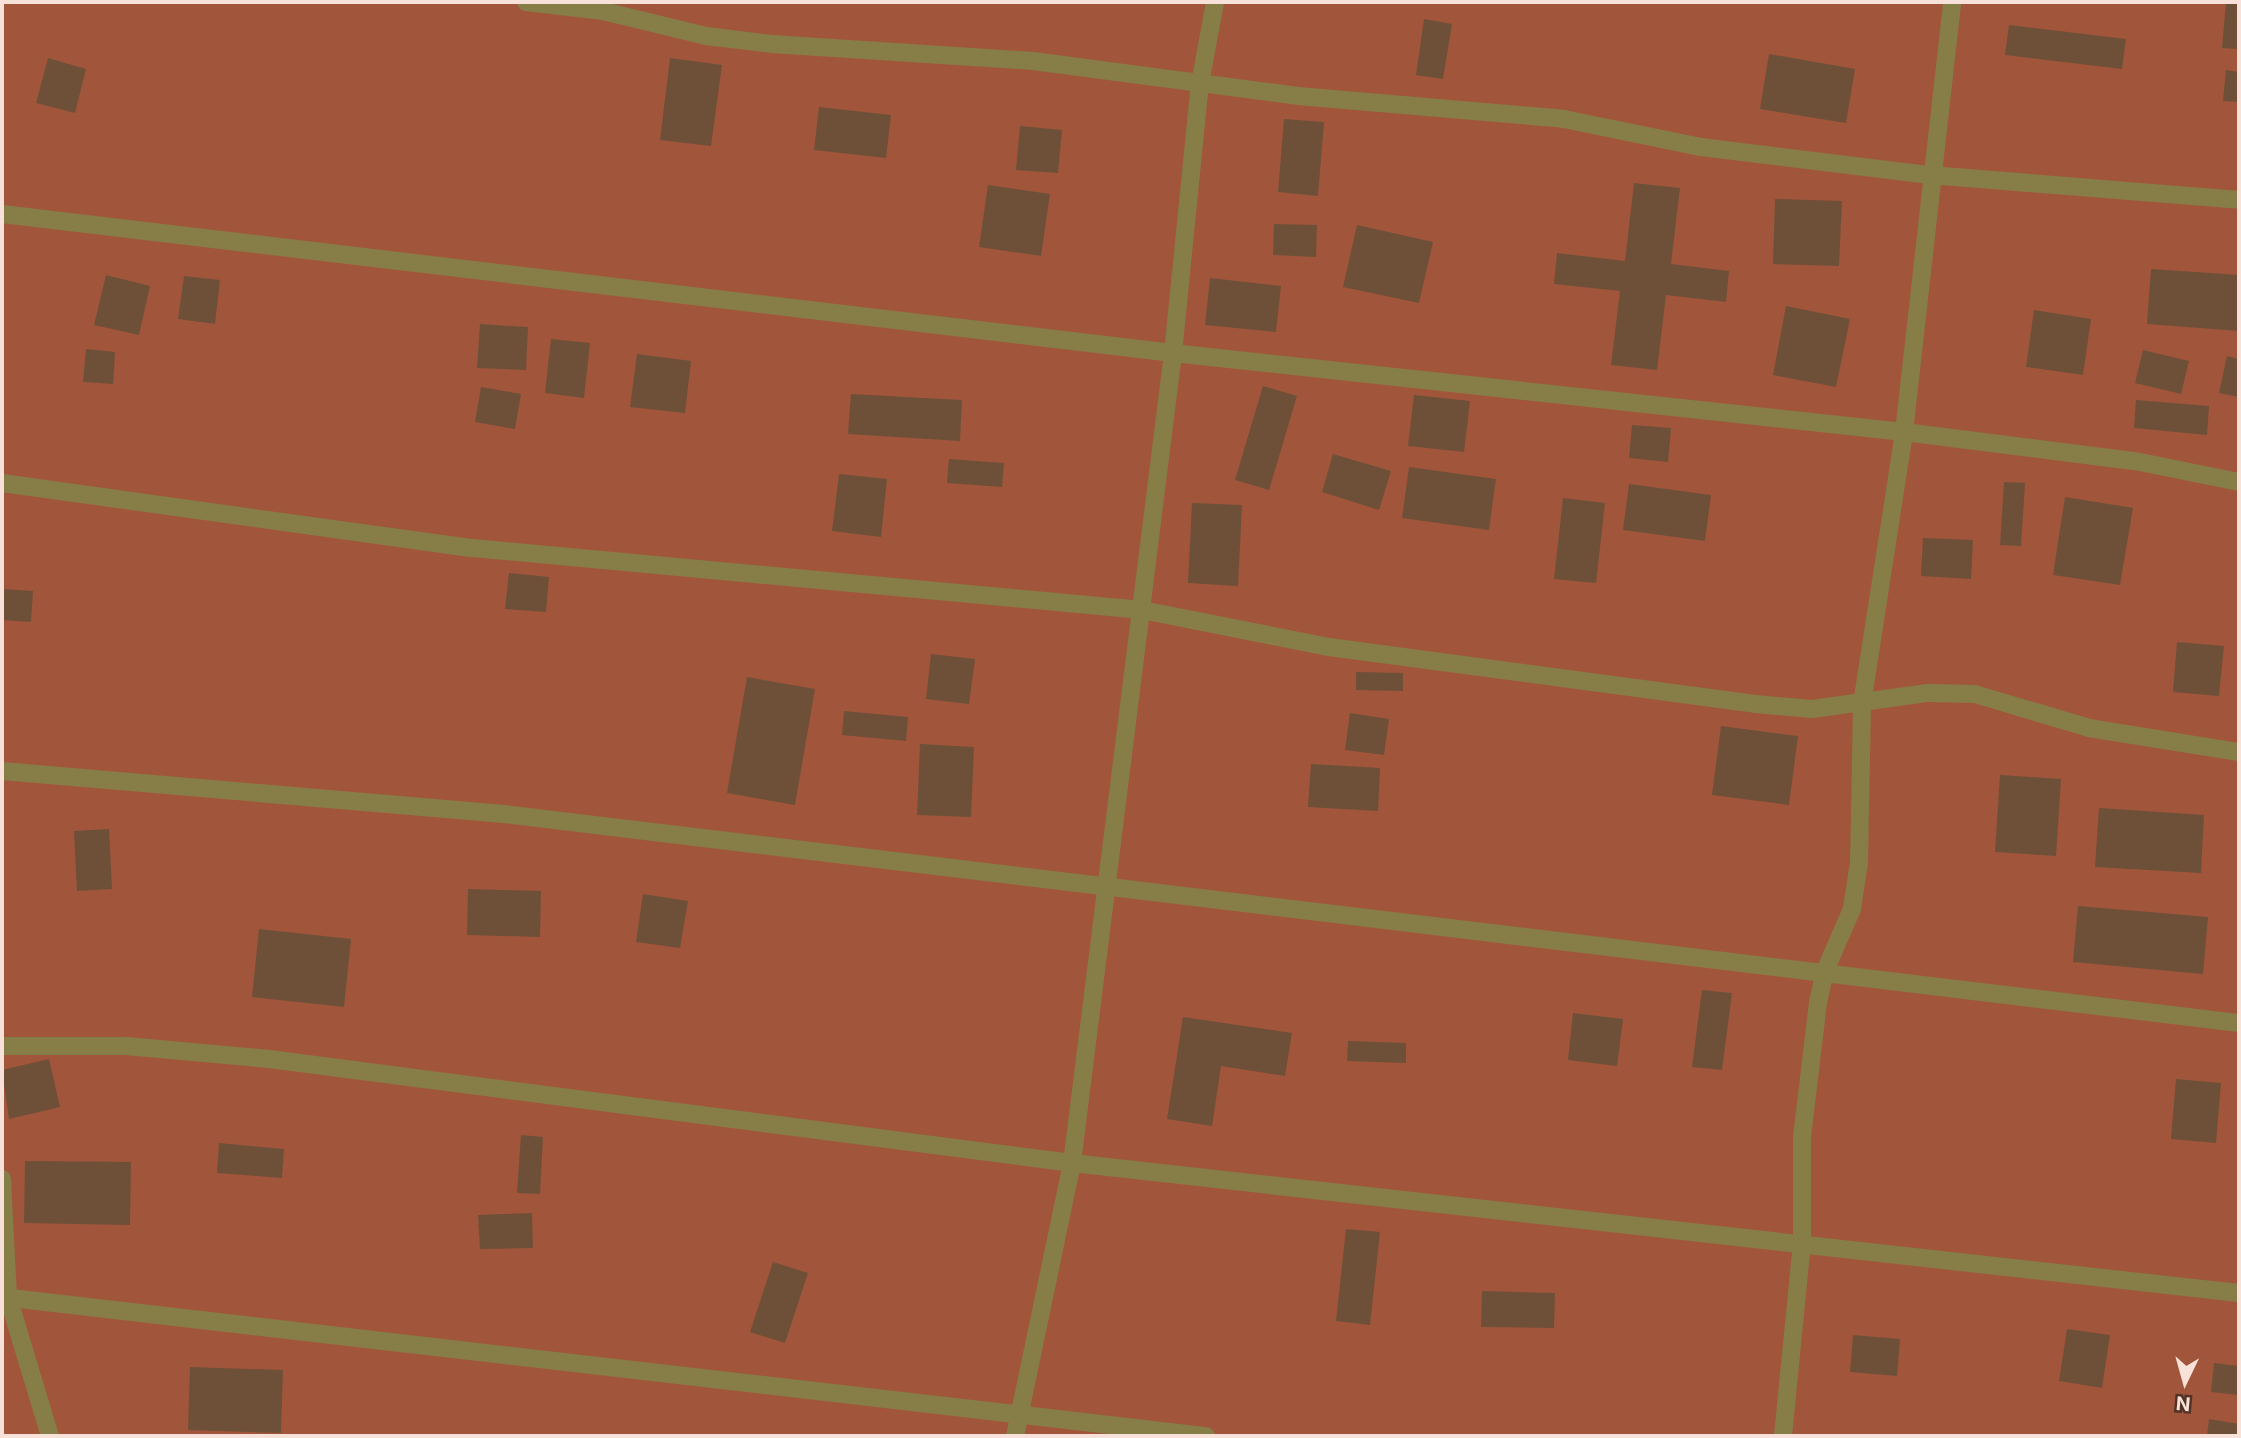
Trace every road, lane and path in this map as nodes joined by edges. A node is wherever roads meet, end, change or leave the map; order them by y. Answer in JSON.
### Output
{"nodes":[{"id":1,"x":526,"y":2,"type":"edge"},
{"id":2,"x":1215,"y":2,"type":"edge"},
{"id":3,"x":1952,"y":2,"type":"edge"},
{"id":4,"x":1200,"y":84,"type":"junction"},
{"id":5,"x":1930,"y":175,"type":"junction"},
{"id":6,"x":2239,"y":200,"type":"edge"},
{"id":7,"x":2,"y":214,"type":"edge"},
{"id":8,"x":1173,"y":353,"type":"junction"},
{"id":9,"x":1904,"y":432,"type":"junction"},
{"id":10,"x":2239,"y":482,"type":"edge"},
{"id":11,"x":2,"y":483,"type":"edge"},
{"id":12,"x":1142,"y":610,"type":"junction"},
{"id":13,"x":1862,"y":704,"type":"junction"},
{"id":14,"x":2239,"y":752,"type":"edge"},
{"id":15,"x":2,"y":771,"type":"edge"},
{"id":16,"x":1108,"y":889,"type":"junction"},
{"id":17,"x":1825,"y":971,"type":"junction"},
{"id":18,"x":2239,"y":1023,"type":"edge"},
{"id":19,"x":2,"y":1046,"type":"edge"},
{"id":20,"x":1072,"y":1163,"type":"junction"},
{"id":21,"x":2,"y":1179,"type":"edge"},
{"id":22,"x":1802,"y":1241,"type":"junction"},
{"id":23,"x":2239,"y":1293,"type":"edge"},
{"id":24,"x":5,"y":1297,"type":"edge"},
{"id":25,"x":1019,"y":1414,"type":"junction"},
{"id":26,"x":50,"y":1436,"type":"edge"},
{"id":27,"x":1014,"y":1436,"type":"edge"},
{"id":28,"x":1206,"y":1436,"type":"edge"},
{"id":29,"x":1783,"y":1436,"type":"edge"}],
"edges":[{"from":1,"to":4,"type":"street"},
{"from":2,"to":4,"type":"street"},
{"from":3,"to":5,"type":"street"},
{"from":4,"to":5,"type":"street"},
{"from":4,"to":8,"type":"street"},
{"from":5,"to":6,"type":"street"},
{"from":5,"to":9,"type":"street"},
{"from":7,"to":8,"type":"street"},
{"from":8,"to":9,"type":"street"},
{"from":8,"to":12,"type":"street"},
{"from":9,"to":10,"type":"street"},
{"from":9,"to":13,"type":"street"},
{"from":11,"to":12,"type":"street"},
{"from":12,"to":13,"type":"street"},
{"from":12,"to":16,"type":"street"},
{"from":13,"to":14,"type":"street"},
{"from":13,"to":17,"type":"street"},
{"from":15,"to":16,"type":"street"},
{"from":16,"to":17,"type":"street"},
{"from":16,"to":20,"type":"street"},
{"from":17,"to":18,"type":"street"},
{"from":17,"to":22,"type":"street"},
{"from":19,"to":20,"type":"street"},
{"from":20,"to":22,"type":"street"},
{"from":20,"to":25,"type":"street"},
{"from":21,"to":24,"type":"street"},
{"from":22,"to":23,"type":"street"},
{"from":22,"to":29,"type":"street"},
{"from":24,"to":25,"type":"street"},
{"from":24,"to":26,"type":"street"},
{"from":25,"to":27,"type":"street"},
{"from":25,"to":28,"type":"street"}]}
